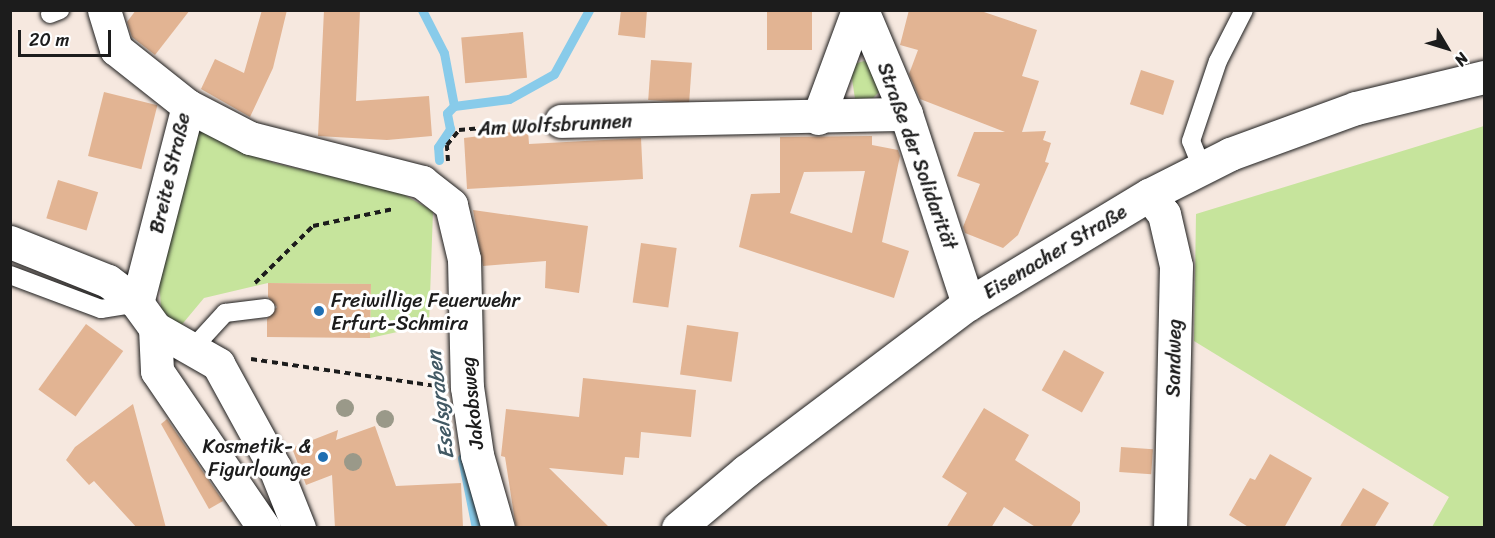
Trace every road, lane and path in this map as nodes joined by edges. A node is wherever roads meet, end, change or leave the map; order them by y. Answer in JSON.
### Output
{"nodes":[{"id":1,"x":104,"y":10,"type":"edge"},
{"id":2,"x":860,"y":10,"type":"edge"},
{"id":3,"x":1244,"y":10,"type":"edge"},
{"id":4,"x":1485,"y":76,"type":"edge"},
{"id":5,"x":188,"y":106,"type":"junction"},
{"id":6,"x":906,"y":114,"type":"junction"},
{"id":7,"x":818,"y":118,"type":"junction"},
{"id":8,"x":561,"y":121,"type":"joint"},
{"id":9,"x":1202,"y":168,"type":"junction"},
{"id":10,"x":1149,"y":195,"type":"junction"},
{"id":11,"x":451,"y":205,"type":"junction"},
{"id":12,"x":399,"y":208,"type":"dead end"},
{"id":13,"x":10,"y":242,"type":"edge"},
{"id":14,"x":10,"y":275,"type":"edge"},
{"id":15,"x":968,"y":304,"type":"junction"},
{"id":16,"x":266,"y":308,"type":"dead end"},
{"id":17,"x":225,"y":313,"type":"junction"},
{"id":18,"x":146,"y":315,"type":"junction"},
{"id":19,"x":205,"y":357,"type":"junction"},
{"id":20,"x":439,"y":386,"type":"dead end"},
{"id":21,"x":264,"y":528,"type":"edge"},
{"id":22,"x":299,"y":528,"type":"edge"},
{"id":23,"x":498,"y":528,"type":"edge"},
{"id":24,"x":678,"y":528,"type":"edge"},
{"id":25,"x":1170,"y":528,"type":"edge"}],
"edges":[{"from":1,"to":5,"type":"street","name":"Breite Straße"},
{"from":2,"to":6,"type":"street","name":"Straße der Solidarität"},
{"from":2,"to":7,"type":"street"},
{"from":3,"to":9,"type":"lane"},
{"from":4,"to":9,"type":"street","name":"Eisenacher Straße"},
{"from":5,"to":11,"type":"street"},
{"from":5,"to":18,"type":"street","name":"Breite Straße"},
{"from":6,"to":7,"type":"street","name":"Am Wolfsbrunnen"},
{"from":6,"to":15,"type":"street","name":"Straße der Solidarität"},
{"from":7,"to":8,"type":"street","name":"Am Wolfsbrunnen"},
{"from":8,"to":11,"type":"path","name":"Am Wolfsbrunnen"},
{"from":9,"to":10,"type":"street","name":"Eisenacher Straße"},
{"from":10,"to":15,"type":"street","name":"Eisenacher Straße"},
{"from":10,"to":25,"type":"street","name":"Sandweg"},
{"from":11,"to":23,"type":"street","name":"Jakobsweg"},
{"from":12,"to":17,"type":"path"},
{"from":13,"to":18,"type":"street"},
{"from":14,"to":18,"type":"lane"},
{"from":15,"to":24,"type":"street","name":"Eisenacher Straße"},
{"from":16,"to":17,"type":"lane"},
{"from":17,"to":19,"type":"lane"},
{"from":18,"to":19,"type":"street"},
{"from":18,"to":21,"type":"street","name":"Breite Straße"},
{"from":19,"to":20,"type":"path"},
{"from":19,"to":22,"type":"street"}]}
